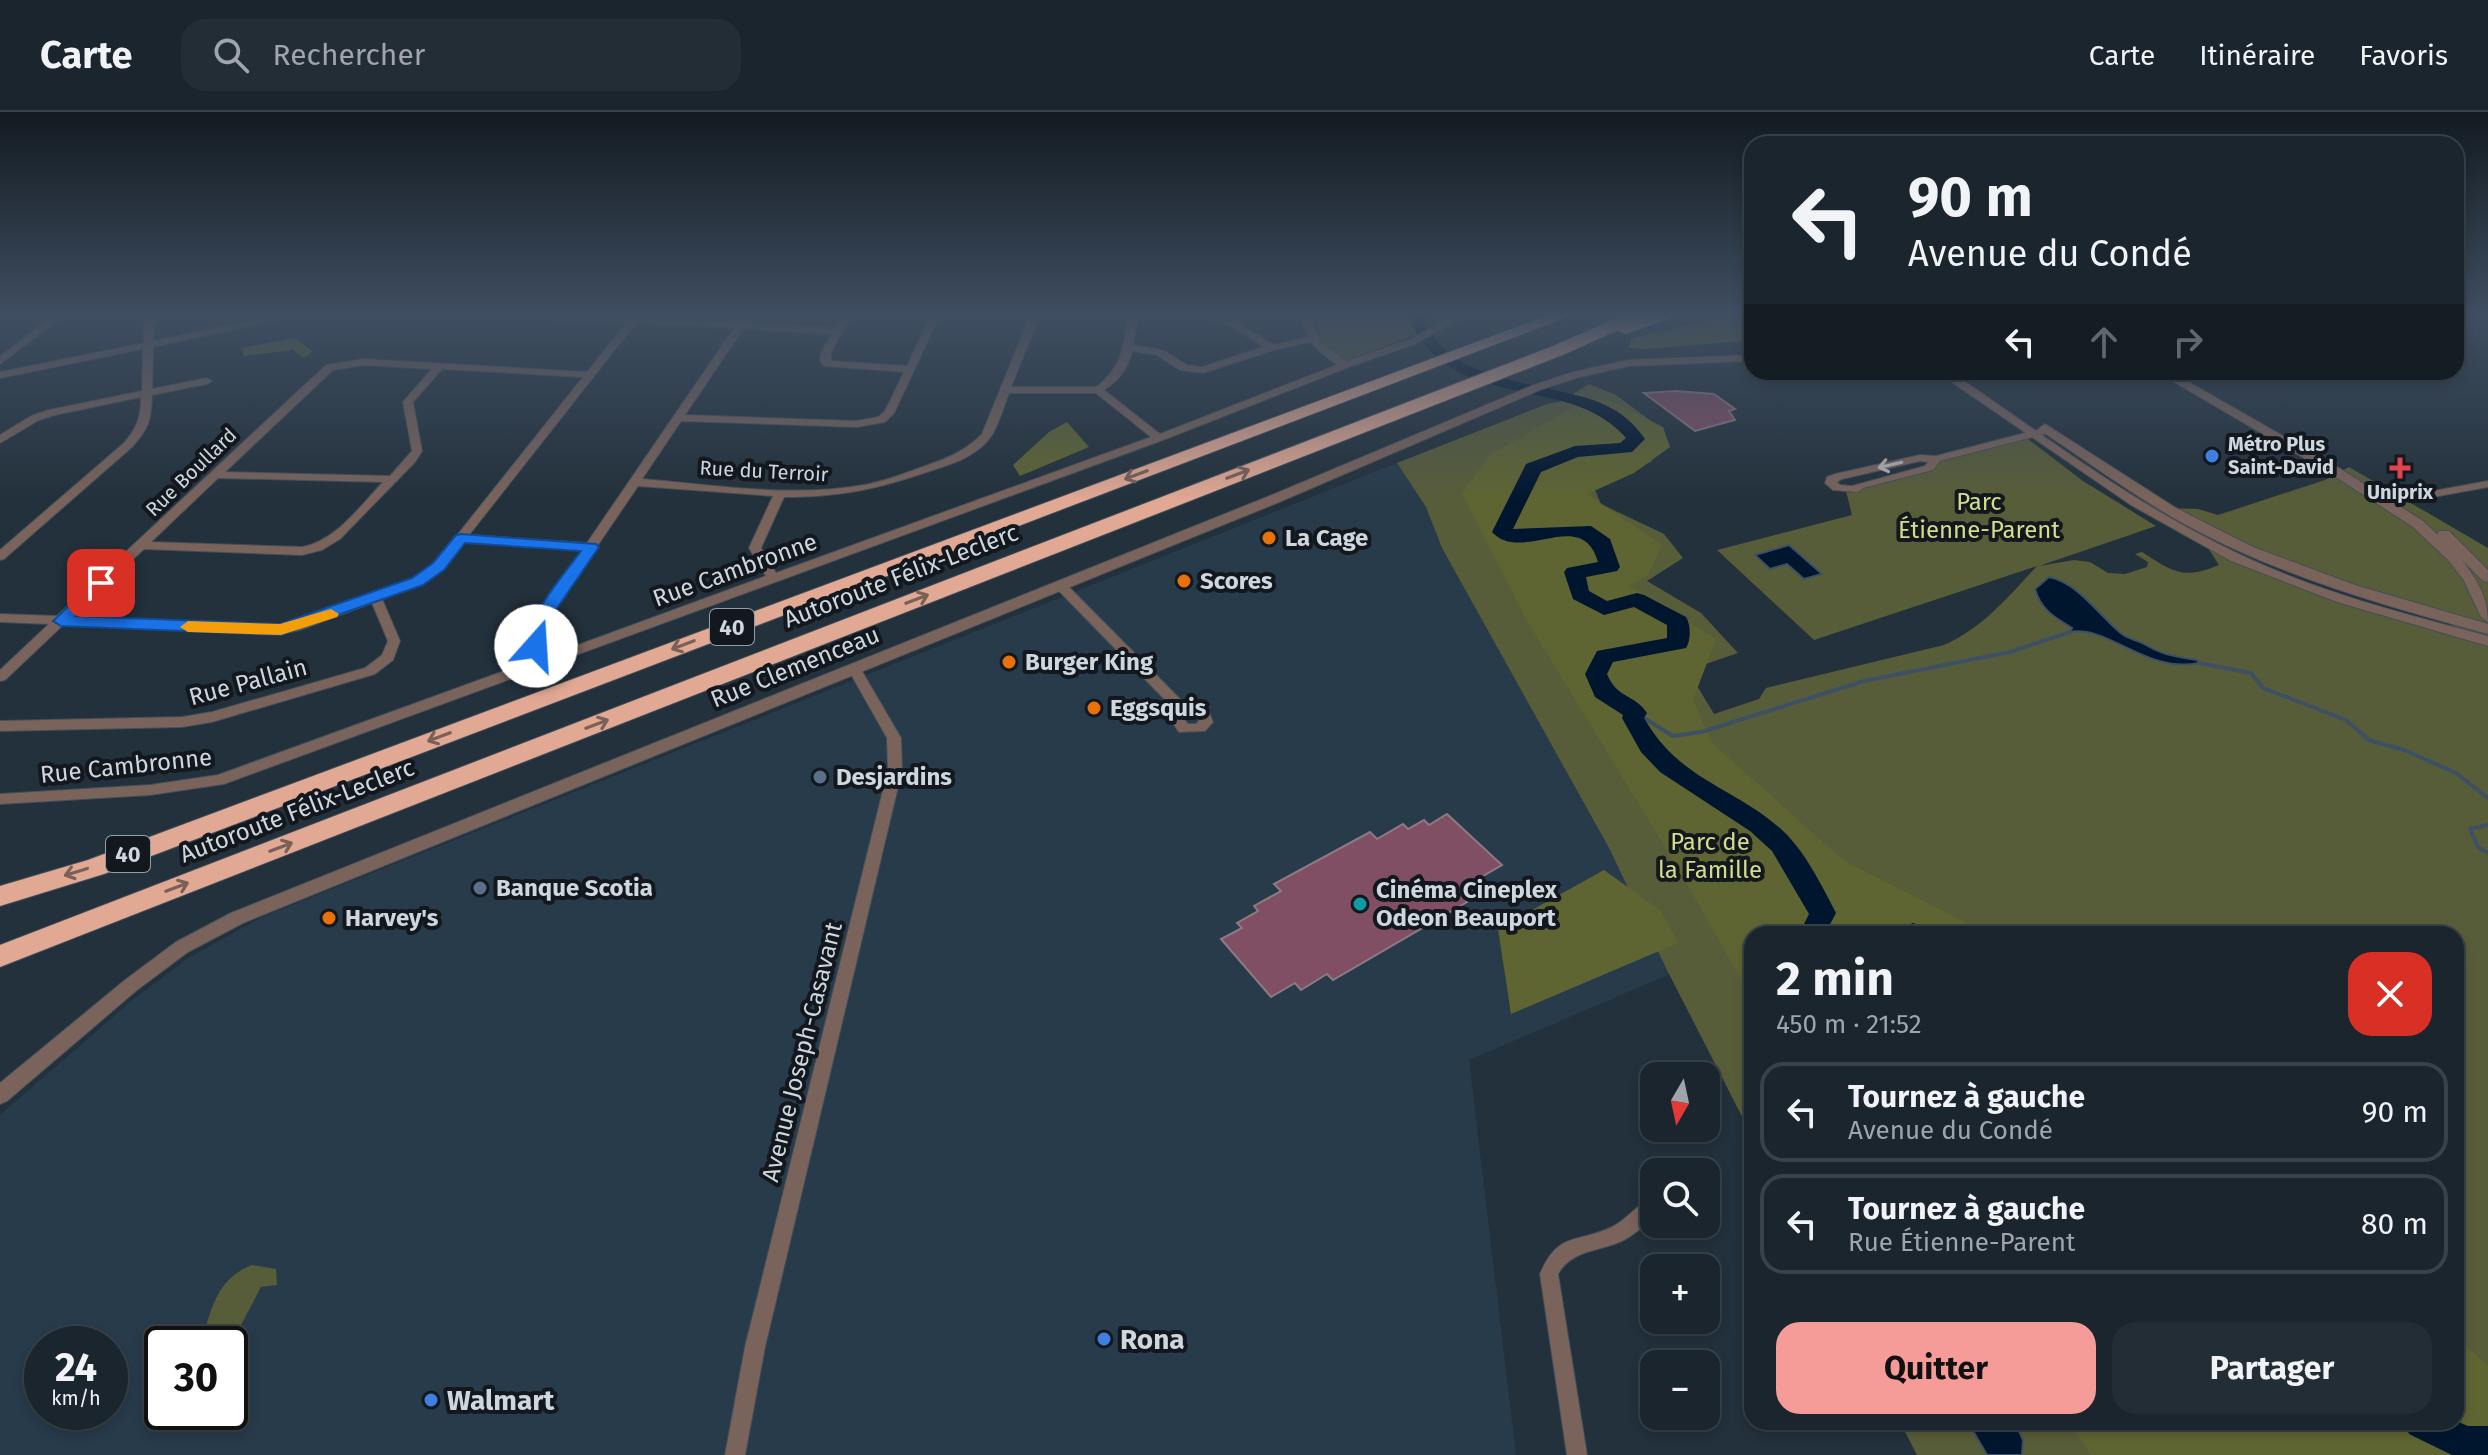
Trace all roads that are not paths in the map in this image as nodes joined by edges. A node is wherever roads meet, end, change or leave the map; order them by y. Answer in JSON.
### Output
{"nodes":[{"id":1,"x":592,"y":375,"type":"edge"},
{"id":2,"x":146,"y":376,"type":"edge"},
{"id":3,"x":321,"y":376,"type":"edge"},
{"id":4,"x":431,"y":376,"type":"edge"},
{"id":5,"x":707,"y":376,"type":"edge"},
{"id":6,"x":907,"y":376,"type":"edge"},
{"id":7,"x":1012,"y":376,"type":"edge"},
{"id":8,"x":1117,"y":376,"type":"edge"},
{"id":9,"x":1318,"y":376,"type":"edge"},
{"id":10,"x":1400,"y":376,"type":"edge"},
{"id":11,"x":1491,"y":376,"type":"edge"},
{"id":12,"x":1579,"y":376,"type":"edge"},
{"id":13,"x":1956,"y":380,"type":"edge"},
{"id":14,"x":1972,"y":380,"type":"edge"},
{"id":15,"x":2178,"y":380,"type":"edge"},
{"id":16,"x":2191,"y":380,"type":"edge"},
{"id":17,"x":207,"y":381,"type":"dead end"},
{"id":18,"x":1006,"y":390,"type":"junction"},
{"id":19,"x":1098,"y":390,"type":"junction"},
{"id":20,"x":146,"y":394,"type":"junction"},
{"id":21,"x":678,"y":418,"type":"junction"},
{"id":22,"x":2041,"y":431,"type":"junction"},
{"id":23,"x":1159,"y":438,"type":"junction"},
{"id":24,"x":0,"y":440,"type":"edge"},
{"id":25,"x":1936,"y":459,"type":"junction"},
{"id":26,"x":216,"y":475,"type":"junction"},
{"id":27,"x":393,"y":479,"type":"junction"},
{"id":28,"x":635,"y":482,"type":"junction"},
{"id":29,"x":2488,"y":484,"type":"edge"},
{"id":30,"x":781,"y":492,"type":"junction"},
{"id":31,"x":2399,"y":500,"type":"junction"},
{"id":32,"x":2384,"y":503,"type":"junction"},
{"id":33,"x":461,"y":538,"type":"junction"},
{"id":34,"x":141,"y":545,"type":"junction"},
{"id":35,"x":591,"y":547,"type":"junction"},
{"id":36,"x":0,"y":556,"type":"edge"},
{"id":37,"x":2488,"y":578,"type":"edge"},
{"id":38,"x":774,"y":579,"type":"junction"},
{"id":39,"x":1061,"y":586,"type":"junction"},
{"id":40,"x":375,"y":597,"type":"junction"},
{"id":41,"x":2488,"y":617,"type":"edge"},
{"id":42,"x":0,"y":618,"type":"edge"},
{"id":43,"x":61,"y":621,"type":"junction"},
{"id":44,"x":2488,"y":629,"type":"edge"},
{"id":45,"x":2488,"y":641,"type":"edge"},
{"id":46,"x":545,"y":662,"type":"junction"},
{"id":47,"x":854,"y":669,"type":"junction"},
{"id":48,"x":0,"y":677,"type":"edge"},
{"id":49,"x":1184,"y":711,"type":"dead end"},
{"id":50,"x":0,"y":726,"type":"edge"},
{"id":51,"x":0,"y":799,"type":"edge"},
{"id":52,"x":0,"y":896,"type":"edge"},
{"id":53,"x":0,"y":956,"type":"edge"},
{"id":54,"x":0,"y":1095,"type":"edge"},
{"id":55,"x":1640,"y":1216,"type":"edge"},
{"id":56,"x":735,"y":1455,"type":"edge"},
{"id":57,"x":1577,"y":1455,"type":"edge"}],
"edges":[{"from":1,"to":33,"type":"street"},
{"from":2,"to":20,"type":"street"},
{"from":3,"to":26,"type":"street","name":"Rue Boullard"},
{"from":4,"to":27,"type":"street"},
{"from":5,"to":21,"type":"street"},
{"from":6,"to":21,"type":"street"},
{"from":7,"to":18,"type":"street","name":"Rue du Terroir"},
{"from":8,"to":19,"type":"street"},
{"from":9,"to":23,"type":"street","name":"Rue Cambronne"},
{"from":10,"to":52,"type":"highway","name":"Autoroute Félix-Leclerc","number":"40","one_way":true},
{"from":53,"to":11,"type":"highway","name":"Autoroute Félix-Leclerc","number":"40","one_way":true},
{"from":12,"to":39,"type":"street","name":"Rue Clemenceau"},
{"from":13,"to":22,"type":"street"},
{"from":14,"to":22,"type":"street"},
{"from":15,"to":32,"type":"street"},
{"from":16,"to":31,"type":"street"},
{"from":17,"to":20,"type":"street"},
{"from":18,"to":19,"type":"street"},
{"from":18,"to":30,"type":"street","name":"Rue du Terroir"},
{"from":19,"to":23,"type":"street"},
{"from":20,"to":24,"type":"street"},
{"from":20,"to":36,"type":"street"},
{"from":21,"to":28,"type":"street"},
{"from":22,"to":25,"type":"street"},
{"from":22,"to":44,"type":"street"},
{"from":22,"to":45,"type":"street"},
{"from":23,"to":38,"type":"street","name":"Rue Cambronne"},
{"from":25,"to":25,"type":"street","one_way":true},
{"from":26,"to":27,"type":"street"},
{"from":26,"to":34,"type":"street","name":"Rue Boullard"},
{"from":27,"to":34,"type":"street"},
{"from":28,"to":30,"type":"street","name":"Rue du Terroir"},
{"from":28,"to":35,"type":"street"},
{"from":29,"to":31,"type":"street"},
{"from":30,"to":38,"type":"street"},
{"from":31,"to":32,"type":"street"},
{"from":31,"to":37,"type":"street"},
{"from":32,"to":41,"type":"street"},
{"from":33,"to":35,"type":"street"},
{"from":33,"to":40,"type":"street"},
{"from":34,"to":43,"type":"street","name":"Rue Boullard"},
{"from":35,"to":46,"type":"street"},
{"from":38,"to":46,"type":"street","name":"Rue Cambronne"},
{"from":39,"to":47,"type":"street","name":"Rue Clemenceau"},
{"from":39,"to":49,"type":"street"},
{"from":40,"to":43,"type":"street"},
{"from":40,"to":50,"type":"street","name":"Rue Pallain"},
{"from":42,"to":43,"type":"street"},
{"from":43,"to":48,"type":"street"},
{"from":46,"to":51,"type":"street","name":"Rue Cambronne"},
{"from":47,"to":54,"type":"street","name":"Rue Clemenceau"},
{"from":47,"to":56,"type":"street","name":"Avenue Joseph-Casavant"},
{"from":55,"to":57,"type":"street"}]}
